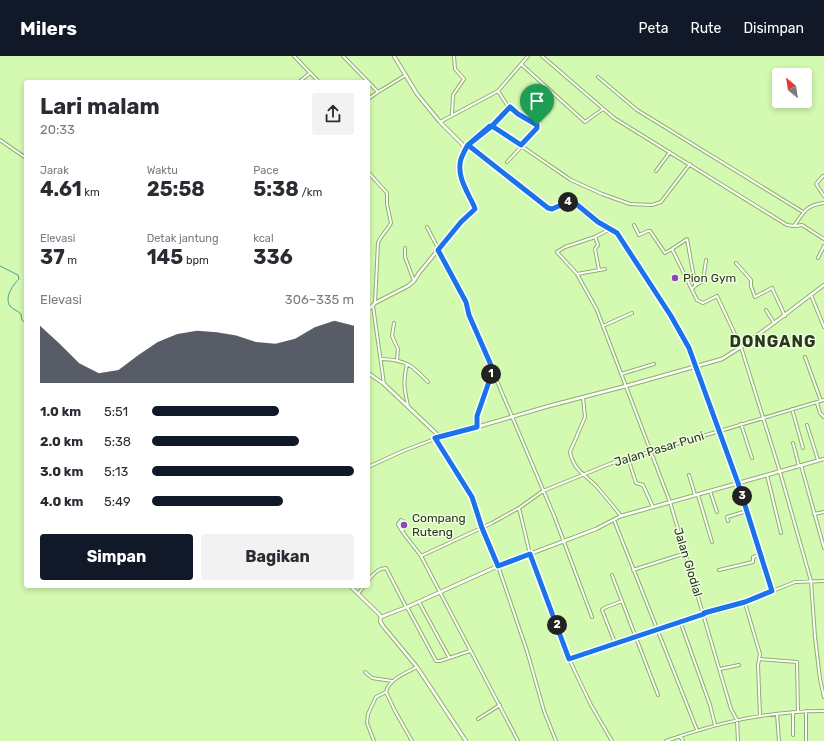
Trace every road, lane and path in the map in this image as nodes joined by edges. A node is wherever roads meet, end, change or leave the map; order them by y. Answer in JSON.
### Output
{"nodes":[{"id":1,"x":294,"y":56,"type":"edge"},
{"id":2,"x":343,"y":56,"type":"edge"},
{"id":3,"x":394,"y":56,"type":"edge"},
{"id":4,"x":454,"y":56,"type":"edge"},
{"id":5,"x":528,"y":56,"type":"edge"},
{"id":6,"x":542,"y":56,"type":"edge"},
{"id":7,"x":521,"y":64,"type":"junction"},
{"id":8,"x":310,"y":73,"type":"junction"},
{"id":9,"x":406,"y":75,"type":"junction"},
{"id":10,"x":598,"y":77,"type":"dead end"},
{"id":11,"x":301,"y":80,"type":"edge"},
{"id":12,"x":317,"y":80,"type":"edge"},
{"id":13,"x":366,"y":80,"type":"edge"},
{"id":14,"x":370,"y":84,"type":"edge"},
{"id":15,"x":498,"y":91,"type":"junction"},
{"id":16,"x":378,"y":92,"type":"junction"},
{"id":17,"x":370,"y":98,"type":"edge"},
{"id":18,"x":510,"y":107,"type":"junction"},
{"id":19,"x":604,"y":109,"type":"junction"},
{"id":20,"x":452,"y":114,"type":"junction"},
{"id":21,"x":440,"y":122,"type":"junction"},
{"id":22,"x":492,"y":126,"type":"junction"},
{"id":23,"x":0,"y":140,"type":"edge"},
{"id":24,"x":468,"y":145,"type":"junction"},
{"id":25,"x":522,"y":145,"type":"junction"},
{"id":26,"x":466,"y":148,"type":"junction"},
{"id":27,"x":670,"y":152,"type":"junction"},
{"id":28,"x":24,"y":157,"type":"edge"},
{"id":29,"x":507,"y":162,"type":"dead end"},
{"id":30,"x":690,"y":164,"type":"junction"},
{"id":31,"x":656,"y":171,"type":"dead end"},
{"id":32,"x":370,"y":174,"type":"edge"},
{"id":33,"x":823,"y":176,"type":"edge"},
{"id":34,"x":824,"y":196,"type":"edge"},
{"id":35,"x":824,"y":203,"type":"edge"},
{"id":36,"x":803,"y":212,"type":"junction"},
{"id":37,"x":634,"y":226,"type":"dead end"},
{"id":38,"x":794,"y":226,"type":"junction"},
{"id":39,"x":427,"y":227,"type":"dead end"},
{"id":40,"x":609,"y":230,"type":"junction"},
{"id":41,"x":595,"y":237,"type":"junction"},
{"id":42,"x":824,"y":239,"type":"edge"},
{"id":43,"x":824,"y":246,"type":"edge"},
{"id":44,"x":405,"y":248,"type":"dead end"},
{"id":45,"x":672,"y":248,"type":"junction"},
{"id":46,"x":438,"y":250,"type":"junction"},
{"id":47,"x":818,"y":258,"type":"dead end"},
{"id":48,"x":706,"y":260,"type":"dead end"},
{"id":49,"x":736,"y":263,"type":"dead end"},
{"id":50,"x":606,"y":269,"type":"dead end"},
{"id":51,"x":599,"y":270,"type":"junction"},
{"id":52,"x":577,"y":274,"type":"junction"},
{"id":53,"x":414,"y":281,"type":"junction"},
{"id":54,"x":696,"y":285,"type":"junction"},
{"id":55,"x":824,"y":285,"type":"edge"},
{"id":56,"x":692,"y":289,"type":"junction"},
{"id":57,"x":811,"y":295,"type":"junction"},
{"id":58,"x":374,"y":304,"type":"junction"},
{"id":59,"x":370,"y":308,"type":"edge"},
{"id":60,"x":766,"y":310,"type":"dead end"},
{"id":61,"x":632,"y":313,"type":"dead end"},
{"id":62,"x":785,"y":316,"type":"junction"},
{"id":63,"x":394,"y":323,"type":"dead end"},
{"id":64,"x":774,"y":323,"type":"junction"},
{"id":65,"x":603,"y":326,"type":"junction"},
{"id":66,"x":824,"y":327,"type":"edge"},
{"id":67,"x":741,"y":347,"type":"junction"},
{"id":68,"x":805,"y":357,"type":"dead end"},
{"id":69,"x":381,"y":359,"type":"junction"},
{"id":70,"x":397,"y":360,"type":"junction"},
{"id":71,"x":407,"y":364,"type":"junction"},
{"id":72,"x":654,"y":364,"type":"dead end"},
{"id":73,"x":697,"y":366,"type":"junction"},
{"id":74,"x":494,"y":372,"type":"junction"},
{"id":75,"x":370,"y":374,"type":"edge"},
{"id":76,"x":621,"y":374,"type":"junction"},
{"id":77,"x":428,"y":382,"type":"dead end"},
{"id":78,"x":384,"y":384,"type":"junction"},
{"id":79,"x":626,"y":386,"type":"junction"},
{"id":80,"x":583,"y":397,"type":"junction"},
{"id":81,"x":823,"y":401,"type":"edge"},
{"id":82,"x":817,"y":402,"type":"junction"},
{"id":83,"x":409,"y":407,"type":"junction"},
{"id":84,"x":792,"y":410,"type":"junction"},
{"id":85,"x":513,"y":417,"type":"junction"},
{"id":86,"x":824,"y":417,"type":"edge"},
{"id":87,"x":763,"y":418,"type":"junction"},
{"id":88,"x":741,"y":424,"type":"junction"},
{"id":89,"x":808,"y":425,"type":"dead end"},
{"id":90,"x":477,"y":427,"type":"junction"},
{"id":91,"x":720,"y":431,"type":"junction"},
{"id":92,"x":440,"y":437,"type":"junction"},
{"id":93,"x":435,"y":438,"type":"junction"},
{"id":94,"x":793,"y":443,"type":"dead end"},
{"id":95,"x":803,"y":448,"type":"dead end"},
{"id":96,"x":650,"y":451,"type":"junction"},
{"id":97,"x":628,"y":458,"type":"junction"},
{"id":98,"x":752,"y":458,"type":"dead end"},
{"id":99,"x":824,"y":459,"type":"edge"},
{"id":100,"x":818,"y":460,"type":"junction"},
{"id":101,"x":370,"y":466,"type":"edge"},
{"id":102,"x":800,"y":466,"type":"junction"},
{"id":103,"x":780,"y":472,"type":"junction"},
{"id":104,"x":582,"y":475,"type":"junction"},
{"id":105,"x":689,"y":475,"type":"dead end"},
{"id":106,"x":767,"y":475,"type":"junction"},
{"id":107,"x":738,"y":483,"type":"junction"},
{"id":108,"x":543,"y":491,"type":"junction"},
{"id":109,"x":710,"y":491,"type":"junction"},
{"id":110,"x":696,"y":495,"type":"junction"},
{"id":111,"x":670,"y":502,"type":"junction"},
{"id":112,"x":653,"y":507,"type":"junction"},
{"id":113,"x":520,"y":508,"type":"junction"},
{"id":114,"x":747,"y":511,"type":"junction"},
{"id":115,"x":717,"y":512,"type":"dead end"},
{"id":116,"x":824,"y":512,"type":"edge"},
{"id":117,"x":814,"y":514,"type":"junction"},
{"id":118,"x":621,"y":516,"type":"junction"},
{"id":119,"x":613,"y":519,"type":"junction"},
{"id":120,"x":728,"y":521,"type":"dead end"},
{"id":121,"x":482,"y":528,"type":"junction"},
{"id":122,"x":402,"y":531,"type":"junction"},
{"id":123,"x":781,"y":533,"type":"dead end"},
{"id":124,"x":564,"y":542,"type":"junction"},
{"id":125,"x":712,"y":542,"type":"dead end"},
{"id":126,"x":824,"y":548,"type":"edge"},
{"id":127,"x":686,"y":553,"type":"junction"},
{"id":128,"x":530,"y":554,"type":"junction"},
{"id":129,"x":761,"y":555,"type":"junction"},
{"id":130,"x":421,"y":556,"type":"junction"},
{"id":131,"x":498,"y":566,"type":"junction"},
{"id":132,"x":633,"y":570,"type":"junction"},
{"id":133,"x":719,"y":570,"type":"dead end"},
{"id":134,"x":612,"y":574,"type":"dead end"},
{"id":135,"x":370,"y":579,"type":"edge"},
{"id":136,"x":811,"y":581,"type":"junction"},
{"id":137,"x":824,"y":581,"type":"edge"},
{"id":138,"x":352,"y":588,"type":"edge"},
{"id":139,"x":362,"y":588,"type":"edge"},
{"id":140,"x":772,"y":591,"type":"junction"},
{"id":141,"x":440,"y":592,"type":"junction"},
{"id":142,"x":358,"y":594,"type":"junction"},
{"id":143,"x":622,"y":601,"type":"junction"},
{"id":144,"x":419,"y":602,"type":"junction"},
{"id":145,"x":745,"y":602,"type":"junction"},
{"id":146,"x":407,"y":607,"type":"junction"},
{"id":147,"x":704,"y":613,"type":"junction"},
{"id":148,"x":381,"y":617,"type":"junction"},
{"id":149,"x":592,"y":617,"type":"dead end"},
{"id":150,"x":680,"y":621,"type":"junction"},
{"id":151,"x":657,"y":629,"type":"junction"},
{"id":152,"x":635,"y":636,"type":"junction"},
{"id":153,"x":615,"y":643,"type":"junction"},
{"id":154,"x":470,"y":651,"type":"junction"},
{"id":155,"x":449,"y":657,"type":"junction"},
{"id":156,"x":569,"y":659,"type":"junction"},
{"id":157,"x":760,"y":659,"type":"junction"},
{"id":158,"x":739,"y":665,"type":"dead end"},
{"id":159,"x":417,"y":667,"type":"junction"},
{"id":160,"x":720,"y":669,"type":"junction"},
{"id":161,"x":365,"y":672,"type":"dead end"},
{"id":162,"x":392,"y":681,"type":"junction"},
{"id":163,"x":386,"y":692,"type":"junction"},
{"id":164,"x":658,"y":695,"type":"dead end"},
{"id":165,"x":824,"y":697,"type":"edge"},
{"id":166,"x":500,"y":705,"type":"junction"},
{"id":167,"x":806,"y":711,"type":"junction"},
{"id":168,"x":824,"y":711,"type":"edge"},
{"id":169,"x":793,"y":712,"type":"junction"},
{"id":170,"x":798,"y":712,"type":"junction"},
{"id":171,"x":777,"y":714,"type":"junction"},
{"id":172,"x":760,"y":715,"type":"junction"},
{"id":173,"x":478,"y":719,"type":"dead end"},
{"id":174,"x":737,"y":720,"type":"junction"},
{"id":175,"x":715,"y":725,"type":"junction"},
{"id":176,"x":697,"y":730,"type":"junction"},
{"id":177,"x":793,"y":735,"type":"dead end"},
{"id":178,"x":680,"y":736,"type":"junction"},
{"id":179,"x":374,"y":741,"type":"edge"},
{"id":180,"x":412,"y":741,"type":"edge"},
{"id":181,"x":466,"y":741,"type":"edge"},
{"id":182,"x":518,"y":741,"type":"edge"},
{"id":183,"x":556,"y":741,"type":"edge"},
{"id":184,"x":612,"y":741,"type":"edge"},
{"id":185,"x":666,"y":741,"type":"edge"},
{"id":186,"x":683,"y":741,"type":"edge"},
{"id":187,"x":738,"y":741,"type":"edge"},
{"id":188,"x":779,"y":741,"type":"edge"},
{"id":189,"x":806,"y":741,"type":"edge"}],
"edges":[{"from":1,"to":8,"type":"street"},
{"from":2,"to":13,"type":"street"},
{"from":3,"to":9,"type":"street"},
{"from":4,"to":20,"type":"street"},
{"from":5,"to":7,"type":"street"},
{"from":6,"to":19,"type":"street"},
{"from":7,"to":15,"type":"street"},
{"from":7,"to":19,"type":"street"},
{"from":8,"to":11,"type":"street"},
{"from":8,"to":12,"type":"street"},
{"from":9,"to":16,"type":"street"},
{"from":9,"to":21,"type":"street"},
{"from":10,"to":36,"type":"street"},
{"from":14,"to":16,"type":"street"},
{"from":15,"to":18,"type":"street"},
{"from":15,"to":20,"type":"street"},
{"from":16,"to":17,"type":"street"},
{"from":18,"to":22,"type":"street"},
{"from":18,"to":25,"type":"street"},
{"from":19,"to":27,"type":"street"},
{"from":20,"to":21,"type":"street"},
{"from":21,"to":26,"type":"street"},
{"from":22,"to":24,"type":"street"},
{"from":22,"to":25,"type":"street"},
{"from":23,"to":28,"type":"street"},
{"from":24,"to":26,"type":"street"},
{"from":24,"to":40,"type":"street"},
{"from":25,"to":29,"type":"street"},
{"from":25,"to":30,"type":"street"},
{"from":26,"to":46,"type":"street"},
{"from":27,"to":30,"type":"street"},
{"from":27,"to":31,"type":"street"},
{"from":30,"to":38,"type":"street"},
{"from":32,"to":58,"type":"street"},
{"from":33,"to":34,"type":"street"},
{"from":35,"to":36,"type":"street"},
{"from":36,"to":38,"type":"street"},
{"from":37,"to":45,"type":"street"},
{"from":38,"to":42,"type":"street"},
{"from":39,"to":46,"type":"street"},
{"from":40,"to":41,"type":"street"},
{"from":40,"to":73,"type":"street"},
{"from":41,"to":51,"type":"street"},
{"from":41,"to":52,"type":"street","name":"Jalan Glodial"},
{"from":43,"to":47,"type":"street"},
{"from":44,"to":53,"type":"street"},
{"from":45,"to":54,"type":"street"},
{"from":45,"to":56,"type":"street"},
{"from":46,"to":53,"type":"street"},
{"from":46,"to":74,"type":"street"},
{"from":48,"to":54,"type":"street"},
{"from":49,"to":62,"type":"street"},
{"from":50,"to":51,"type":"street"},
{"from":51,"to":52,"type":"street"},
{"from":52,"to":65,"type":"street","name":"Jalan Glodial"},
{"from":53,"to":58,"type":"street"},
{"from":54,"to":56,"type":"street"},
{"from":55,"to":57,"type":"street"},
{"from":56,"to":67,"type":"street"},
{"from":57,"to":62,"type":"street"},
{"from":57,"to":66,"type":"street"},
{"from":58,"to":59,"type":"street"},
{"from":58,"to":69,"type":"street"},
{"from":60,"to":64,"type":"street"},
{"from":61,"to":65,"type":"street"},
{"from":62,"to":64,"type":"street"},
{"from":63,"to":70,"type":"street"},
{"from":64,"to":67,"type":"street"},
{"from":65,"to":76,"type":"street","name":"Jalan Glodial"},
{"from":67,"to":73,"type":"street"},
{"from":67,"to":87,"type":"street"},
{"from":68,"to":81,"type":"street"},
{"from":69,"to":70,"type":"street"},
{"from":69,"to":78,"type":"street"},
{"from":70,"to":71,"type":"street"},
{"from":71,"to":77,"type":"street"},
{"from":71,"to":83,"type":"street"},
{"from":72,"to":76,"type":"street"},
{"from":73,"to":79,"type":"street"},
{"from":73,"to":91,"type":"street"},
{"from":74,"to":85,"type":"street"},
{"from":74,"to":90,"type":"street"},
{"from":75,"to":78,"type":"street"},
{"from":76,"to":79,"type":"street","name":"Jalan Glodial"},
{"from":78,"to":83,"type":"street"},
{"from":79,"to":80,"type":"street"},
{"from":79,"to":96,"type":"street","name":"Jalan Glodial"},
{"from":80,"to":85,"type":"street"},
{"from":80,"to":104,"type":"street"},
{"from":81,"to":82,"type":"street","name":"Jalan Pasar Puni"},
{"from":82,"to":84,"type":"street","name":"Jalan Pasar Puni"},
{"from":82,"to":86,"type":"street"},
{"from":83,"to":92,"type":"street"},
{"from":84,"to":87,"type":"street","name":"Jalan Pasar Puni"},
{"from":84,"to":95,"type":"street"},
{"from":85,"to":90,"type":"street"},
{"from":85,"to":108,"type":"street"},
{"from":87,"to":88,"type":"street","name":"Jalan Pasar Puni"},
{"from":87,"to":103,"type":"street"},
{"from":88,"to":91,"type":"street","name":"Jalan Pasar Puni"},
{"from":88,"to":98,"type":"street"},
{"from":89,"to":100,"type":"street"},
{"from":90,"to":92,"type":"street"},
{"from":91,"to":96,"type":"street","name":"Jalan Pasar Puni"},
{"from":91,"to":107,"type":"street"},
{"from":92,"to":93,"type":"street"},
{"from":93,"to":101,"type":"street"},
{"from":93,"to":121,"type":"street"},
{"from":94,"to":102,"type":"street"},
{"from":96,"to":97,"type":"street","name":"Jalan Pasar Puni"},
{"from":96,"to":111,"type":"street","name":"Jalan Glodial"},
{"from":97,"to":104,"type":"street","name":"Jalan Pasar Puni"},
{"from":97,"to":112,"type":"street"},
{"from":99,"to":100,"type":"street"},
{"from":100,"to":102,"type":"street"},
{"from":102,"to":103,"type":"street"},
{"from":102,"to":117,"type":"street"},
{"from":103,"to":106,"type":"street"},
{"from":103,"to":136,"type":"street"},
{"from":104,"to":108,"type":"street","name":"Jalan Pasar Puni"},
{"from":104,"to":118,"type":"street"},
{"from":105,"to":110,"type":"street"},
{"from":106,"to":107,"type":"street"},
{"from":106,"to":123,"type":"street"},
{"from":107,"to":109,"type":"street"},
{"from":107,"to":114,"type":"street"},
{"from":108,"to":113,"type":"street","name":"Jalan Pasar Puni"},
{"from":108,"to":124,"type":"street"},
{"from":109,"to":110,"type":"street"},
{"from":109,"to":115,"type":"street"},
{"from":110,"to":111,"type":"street"},
{"from":110,"to":125,"type":"street"},
{"from":111,"to":112,"type":"street"},
{"from":111,"to":127,"type":"street","name":"Jalan Glodial"},
{"from":112,"to":118,"type":"street"},
{"from":113,"to":121,"type":"street","name":"Jalan Pasar Puni"},
{"from":113,"to":128,"type":"street"},
{"from":114,"to":120,"type":"street"},
{"from":114,"to":129,"type":"street"},
{"from":116,"to":117,"type":"street"},
{"from":117,"to":126,"type":"street"},
{"from":118,"to":119,"type":"street"},
{"from":119,"to":124,"type":"street"},
{"from":119,"to":132,"type":"street"},
{"from":121,"to":130,"type":"street","name":"Jalan Pasar Puni"},
{"from":121,"to":131,"type":"street"},
{"from":122,"to":122,"type":"street"},
{"from":122,"to":130,"type":"street"},
{"from":124,"to":128,"type":"street"},
{"from":124,"to":149,"type":"street"},
{"from":127,"to":132,"type":"street"},
{"from":127,"to":147,"type":"street","name":"Jalan Glodial"},
{"from":128,"to":131,"type":"street"},
{"from":128,"to":156,"type":"street"},
{"from":129,"to":133,"type":"street"},
{"from":129,"to":140,"type":"street"},
{"from":130,"to":141,"type":"street"},
{"from":131,"to":141,"type":"street"},
{"from":131,"to":183,"type":"street"},
{"from":132,"to":151,"type":"street"},
{"from":134,"to":143,"type":"street"},
{"from":135,"to":146,"type":"street"},
{"from":136,"to":137,"type":"street"},
{"from":136,"to":140,"type":"street"},
{"from":136,"to":165,"type":"street"},
{"from":138,"to":142,"type":"street"},
{"from":139,"to":142,"type":"street"},
{"from":140,"to":145,"type":"street"},
{"from":141,"to":144,"type":"street"},
{"from":141,"to":154,"type":"street"},
{"from":142,"to":148,"type":"street"},
{"from":143,"to":152,"type":"street"},
{"from":143,"to":153,"type":"street"},
{"from":144,"to":146,"type":"street"},
{"from":144,"to":155,"type":"street"},
{"from":145,"to":147,"type":"street"},
{"from":145,"to":157,"type":"street"},
{"from":146,"to":148,"type":"street"},
{"from":146,"to":155,"type":"street"},
{"from":147,"to":150,"type":"street"},
{"from":147,"to":160,"type":"street","name":"Jalan Glodial"},
{"from":148,"to":159,"type":"street"},
{"from":150,"to":151,"type":"street"},
{"from":150,"to":175,"type":"street"},
{"from":151,"to":152,"type":"street"},
{"from":151,"to":176,"type":"street"},
{"from":152,"to":153,"type":"street"},
{"from":152,"to":164,"type":"street"},
{"from":153,"to":156,"type":"street"},
{"from":154,"to":155,"type":"street"},
{"from":154,"to":166,"type":"street"},
{"from":156,"to":184,"type":"street"},
{"from":157,"to":170,"type":"street"},
{"from":157,"to":172,"type":"street"},
{"from":158,"to":160,"type":"street"},
{"from":159,"to":162,"type":"street"},
{"from":159,"to":181,"type":"street"},
{"from":160,"to":174,"type":"street","name":"Jalan Glodial"},
{"from":161,"to":162,"type":"street"},
{"from":162,"to":163,"type":"street"},
{"from":163,"to":179,"type":"street"},
{"from":163,"to":180,"type":"street"},
{"from":166,"to":173,"type":"street"},
{"from":166,"to":182,"type":"street"},
{"from":167,"to":168,"type":"street"},
{"from":167,"to":170,"type":"street"},
{"from":167,"to":189,"type":"street"},
{"from":169,"to":170,"type":"street"},
{"from":169,"to":171,"type":"street"},
{"from":169,"to":177,"type":"street"},
{"from":171,"to":172,"type":"street"},
{"from":171,"to":188,"type":"street"},
{"from":172,"to":174,"type":"street"},
{"from":174,"to":175,"type":"street"},
{"from":174,"to":187,"type":"street","name":"Jalan Glodial"},
{"from":175,"to":176,"type":"street"},
{"from":176,"to":178,"type":"street"},
{"from":178,"to":185,"type":"street"},
{"from":178,"to":186,"type":"street"}]}
